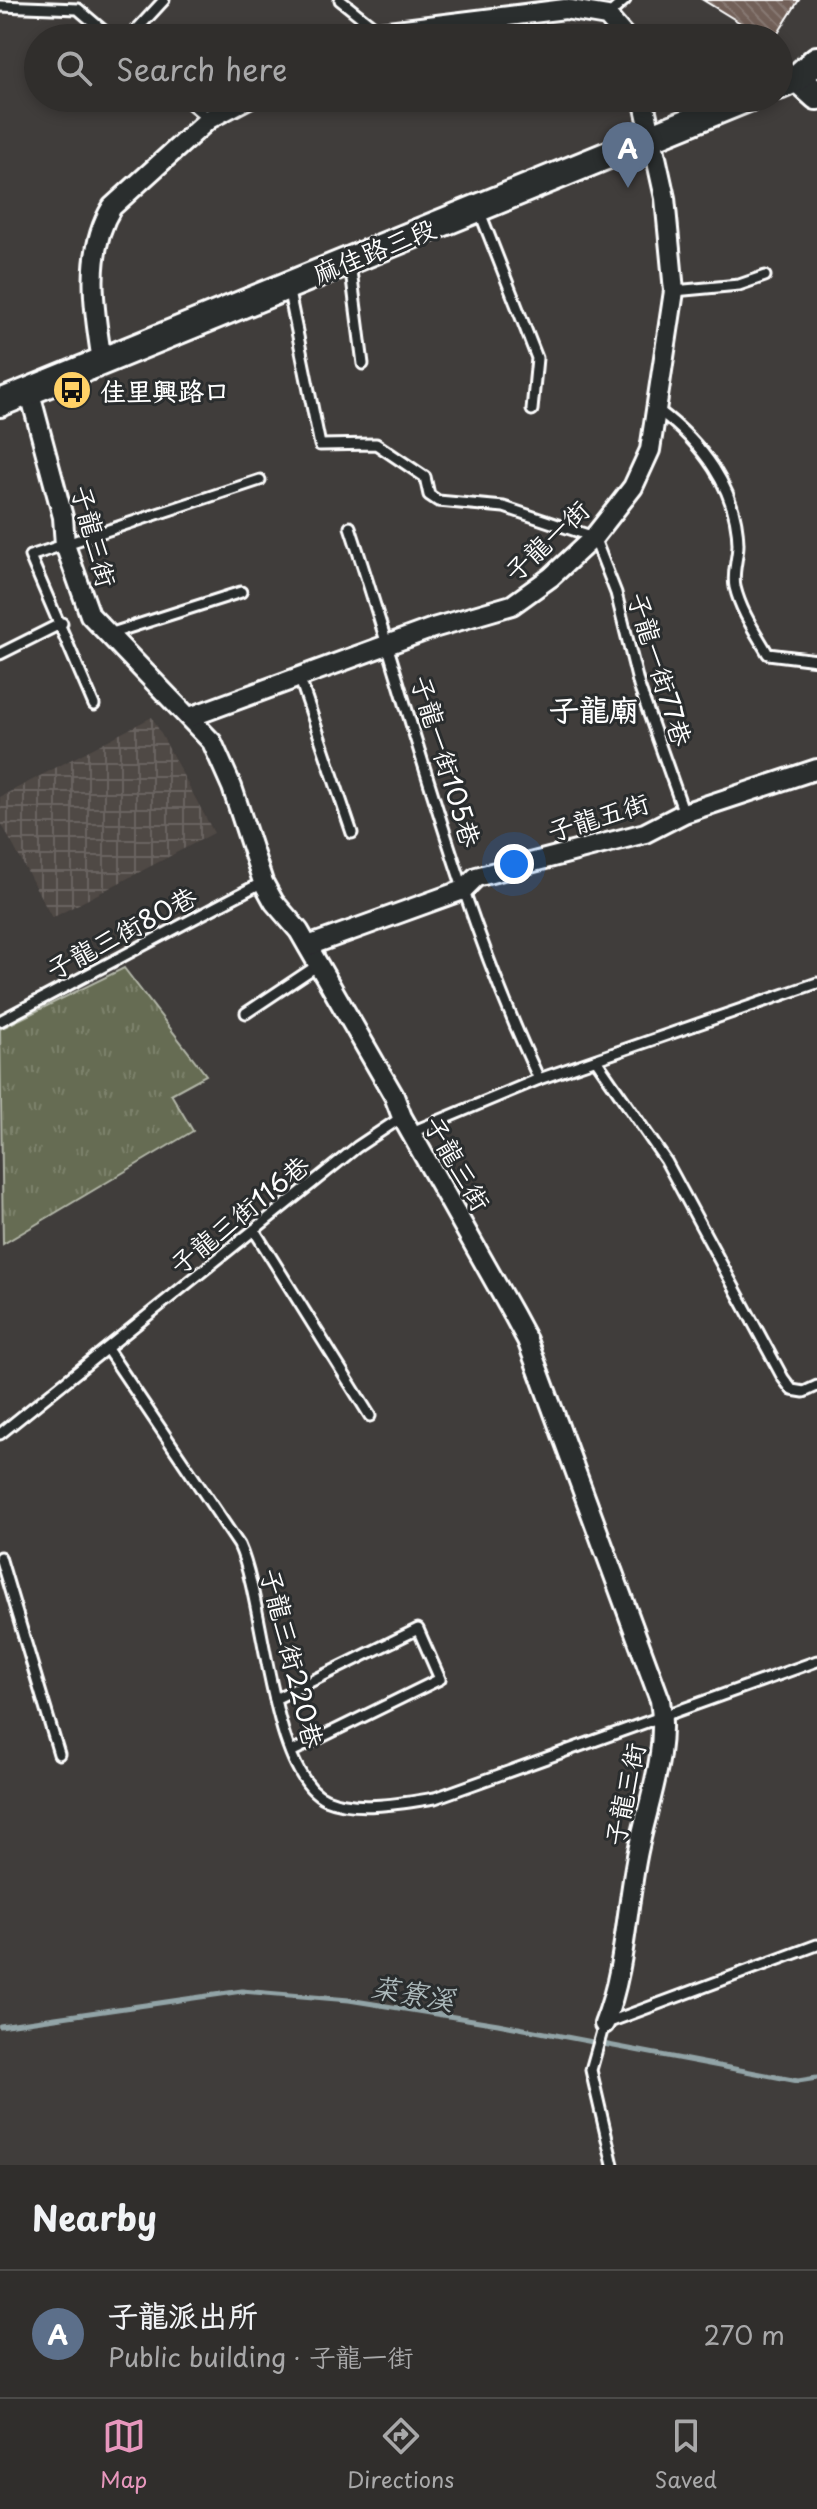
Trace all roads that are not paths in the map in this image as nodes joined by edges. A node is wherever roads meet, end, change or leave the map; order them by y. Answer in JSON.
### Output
{"nodes":[{"id":1,"x":85,"y":0,"type":"edge"},
{"id":2,"x":164,"y":0,"type":"edge"},
{"id":3,"x":340,"y":0,"type":"edge"},
{"id":4,"x":625,"y":0,"type":"edge"},
{"id":5,"x":562,"y":4,"type":"edge"},
{"id":6,"x":0,"y":6,"type":"edge"},
{"id":7,"x":78,"y":9,"type":"junction"},
{"id":8,"x":607,"y":16,"type":"junction"},
{"id":9,"x":96,"y":24,"type":"edge"},
{"id":10,"x":142,"y":24,"type":"edge"},
{"id":11,"x":363,"y":24,"type":"edge"},
{"id":12,"x":441,"y":24,"type":"edge"},
{"id":13,"x":614,"y":24,"type":"edge"},
{"id":14,"x":817,"y":60,"type":"edge"},
{"id":15,"x":793,"y":78,"type":"edge"},
{"id":16,"x":793,"y":84,"type":"edge"},
{"id":17,"x":817,"y":96,"type":"edge"},
{"id":18,"x":201,"y":112,"type":"edge"},
{"id":19,"x":222,"y":112,"type":"edge"},
{"id":20,"x":645,"y":112,"type":"edge"},
{"id":21,"x":714,"y":112,"type":"edge"},
{"id":22,"x":209,"y":119,"type":"junction"},
{"id":23,"x":650,"y":138,"type":"junction"},
{"id":24,"x":478,"y":207,"type":"junction"},
{"id":25,"x":350,"y":260,"type":"junction"},
{"id":26,"x":765,"y":276,"type":"dead end"},
{"id":27,"x":288,"y":285,"type":"junction"},
{"id":28,"x":674,"y":291,"type":"junction"},
{"id":29,"x":102,"y":361,"type":"junction"},
{"id":30,"x":363,"y":364,"type":"dead end"},
{"id":31,"x":10,"y":395,"type":"edge"},
{"id":32,"x":532,"y":410,"type":"dead end"},
{"id":33,"x":658,"y":410,"type":"junction"},
{"id":34,"x":260,"y":480,"type":"dead end"},
{"id":35,"x":350,"y":527,"type":"dead end"},
{"id":36,"x":594,"y":537,"type":"junction"},
{"id":37,"x":65,"y":545,"type":"junction"},
{"id":38,"x":241,"y":592,"type":"dead end"},
{"id":39,"x":62,"y":623,"type":"junction"},
{"id":40,"x":106,"y":635,"type":"junction"},
{"id":41,"x":390,"y":646,"type":"junction"},
{"id":42,"x":0,"y":654,"type":"edge"},
{"id":43,"x":817,"y":660,"type":"edge"},
{"id":44,"x":299,"y":676,"type":"junction"},
{"id":45,"x":94,"y":705,"type":"dead end"},
{"id":46,"x":190,"y":717,"type":"junction"},
{"id":47,"x":817,"y":769,"type":"edge"},
{"id":48,"x":684,"y":813,"type":"junction"},
{"id":49,"x":352,"y":833,"type":"dead end"},
{"id":50,"x":263,"y":882,"type":"junction"},
{"id":51,"x":463,"y":890,"type":"junction"},
{"id":52,"x":308,"y":946,"type":"junction"},
{"id":53,"x":318,"y":965,"type":"junction"},
{"id":54,"x":817,"y":983,"type":"edge"},
{"id":55,"x":246,"y":1013,"type":"dead end"},
{"id":56,"x":0,"y":1021,"type":"edge"},
{"id":57,"x":596,"y":1060,"type":"junction"},
{"id":58,"x":539,"y":1079,"type":"junction"},
{"id":59,"x":407,"y":1125,"type":"junction"},
{"id":60,"x":254,"y":1230,"type":"junction"},
{"id":61,"x":107,"y":1349,"type":"junction"},
{"id":62,"x":817,"y":1386,"type":"edge"},
{"id":63,"x":370,"y":1416,"type":"dead end"},
{"id":64,"x":0,"y":1434,"type":"edge"},
{"id":65,"x":0,"y":1557,"type":"edge"},
{"id":66,"x":817,"y":1661,"type":"edge"},
{"id":67,"x":275,"y":1699,"type":"junction"},
{"id":68,"x":663,"y":1718,"type":"junction"},
{"id":69,"x":291,"y":1752,"type":"junction"},
{"id":70,"x":59,"y":1754,"type":"dead end"},
{"id":71,"x":817,"y":1945,"type":"edge"},
{"id":72,"x":604,"y":2024,"type":"junction"},
{"id":73,"x":613,"y":2165,"type":"edge"}],
"edges":[{"from":1,"to":7,"type":"lane"},
{"from":2,"to":10,"type":"lane"},
{"from":3,"to":11,"type":"lane"},
{"from":4,"to":8,"type":"lane"},
{"from":5,"to":8,"type":"street"},
{"from":5,"to":12,"type":"street"},
{"from":6,"to":7,"type":"lane"},
{"from":7,"to":9,"type":"lane"},
{"from":8,"to":13,"type":"street"},
{"from":14,"to":15,"type":"main road"},
{"from":16,"to":17,"type":"main road"},
{"from":18,"to":22,"type":"lane"},
{"from":19,"to":22,"type":"street"},
{"from":20,"to":23,"type":"street","name":"子龍一街"},
{"from":21,"to":23,"type":"main road","name":"麻佳路三段"},
{"from":22,"to":29,"type":"street"},
{"from":23,"to":24,"type":"main road","name":"麻佳路三段"},
{"from":23,"to":28,"type":"street","name":"子龍一街"},
{"from":24,"to":25,"type":"main road","name":"麻佳路三段"},
{"from":24,"to":32,"type":"lane"},
{"from":25,"to":27,"type":"main road","name":"麻佳路三段"},
{"from":25,"to":30,"type":"lane"},
{"from":26,"to":28,"type":"lane"},
{"from":27,"to":29,"type":"main road","name":"麻佳路三段"},
{"from":27,"to":36,"type":"lane"},
{"from":28,"to":33,"type":"street","name":"子龍一街"},
{"from":29,"to":31,"type":"main road","name":"麻佳路三段"},
{"from":31,"to":37,"type":"street","name":"子龍三街"},
{"from":33,"to":36,"type":"street","name":"子龍一街"},
{"from":33,"to":43,"type":"lane"},
{"from":34,"to":37,"type":"lane"},
{"from":35,"to":41,"type":"lane","name":"子龍一街105巷"},
{"from":36,"to":41,"type":"street","name":"子龍一街"},
{"from":36,"to":48,"type":"lane","name":"子龍一街77巷"},
{"from":37,"to":39,"type":"lane"},
{"from":37,"to":40,"type":"street","name":"子龍三街"},
{"from":38,"to":40,"type":"lane"},
{"from":39,"to":42,"type":"lane"},
{"from":39,"to":45,"type":"lane"},
{"from":40,"to":46,"type":"street","name":"子龍三街"},
{"from":41,"to":44,"type":"street","name":"子龍一街"},
{"from":41,"to":51,"type":"lane","name":"子龍一街105巷"},
{"from":44,"to":46,"type":"street","name":"子龍一街"},
{"from":44,"to":49,"type":"lane"},
{"from":46,"to":50,"type":"street","name":"子龍三街"},
{"from":47,"to":48,"type":"street","name":"子龍五街"},
{"from":48,"to":51,"type":"street","name":"子龍五街"},
{"from":50,"to":52,"type":"street","name":"子龍三街"},
{"from":50,"to":56,"type":"lane","name":"子龍三街80巷"},
{"from":51,"to":52,"type":"street","name":"子龍五街"},
{"from":51,"to":58,"type":"lane","name":"子龍一街105巷"},
{"from":52,"to":53,"type":"street","name":"子龍三街"},
{"from":53,"to":55,"type":"lane"},
{"from":53,"to":59,"type":"street","name":"子龍三街"},
{"from":54,"to":57,"type":"lane","name":"子龍三街116巷"},
{"from":57,"to":58,"type":"lane","name":"子龍三街116巷"},
{"from":57,"to":62,"type":"lane"},
{"from":58,"to":59,"type":"lane","name":"子龍三街116巷"},
{"from":59,"to":60,"type":"lane","name":"子龍三街116巷"},
{"from":59,"to":68,"type":"street","name":"子龍三街"},
{"from":60,"to":61,"type":"lane","name":"子龍三街116巷"},
{"from":60,"to":63,"type":"lane"},
{"from":61,"to":64,"type":"lane","name":"子龍三街116巷"},
{"from":61,"to":67,"type":"lane","name":"子龍三街220巷"},
{"from":65,"to":70,"type":"lane"},
{"from":66,"to":68,"type":"lane","name":"子龍三街220巷"},
{"from":67,"to":69,"type":"lane","name":"子龍三街220巷"},
{"from":67,"to":69,"type":"lane"},
{"from":68,"to":69,"type":"lane","name":"子龍三街220巷"},
{"from":68,"to":72,"type":"street","name":"子龍三街"},
{"from":71,"to":72,"type":"lane"},
{"from":72,"to":73,"type":"lane"}]}
